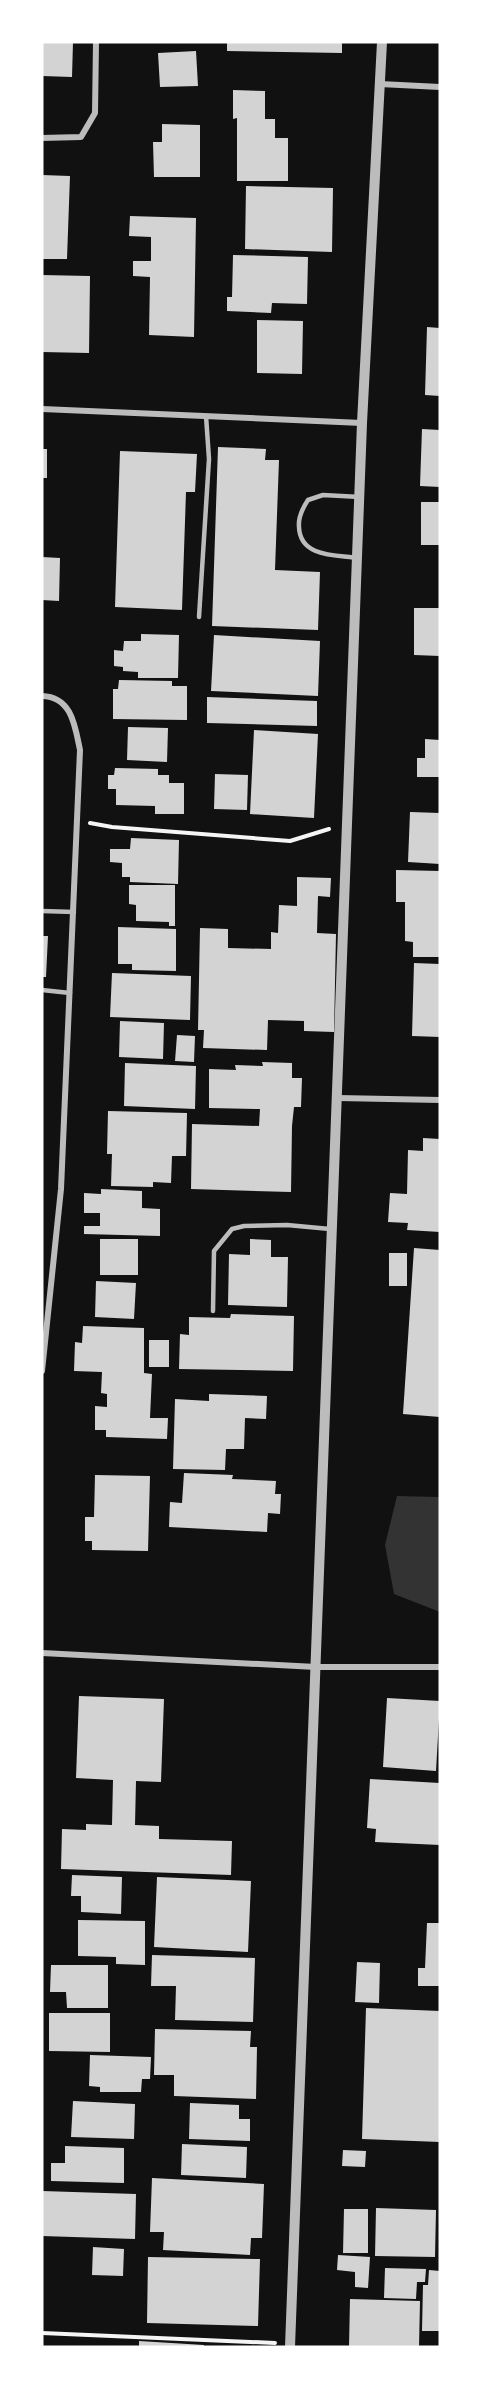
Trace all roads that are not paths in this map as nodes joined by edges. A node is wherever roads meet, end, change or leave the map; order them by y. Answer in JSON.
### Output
{"nodes":[{"id":1,"x":96,"y":42,"type":"edge"},
{"id":2,"x":382,"y":42,"type":"edge"},
{"id":3,"x":380,"y":84,"type":"junction"},
{"id":4,"x":440,"y":87,"type":"edge"},
{"id":5,"x":42,"y":138,"type":"edge"},
{"id":6,"x":42,"y":409,"type":"edge"},
{"id":7,"x":206,"y":416,"type":"junction"},
{"id":8,"x":362,"y":423,"type":"junction"},
{"id":9,"x":360,"y":497,"type":"junction"},
{"id":10,"x":358,"y":558,"type":"junction"},
{"id":11,"x":199,"y":617,"type":"dead end"},
{"id":12,"x":42,"y":696,"type":"edge"},
{"id":13,"x":42,"y":911,"type":"edge"},
{"id":14,"x":74,"y":912,"type":"junction"},
{"id":15,"x":42,"y":990,"type":"edge"},
{"id":16,"x":70,"y":993,"type":"junction"},
{"id":17,"x":338,"y":1098,"type":"junction"},
{"id":18,"x":440,"y":1100,"type":"edge"},
{"id":19,"x":333,"y":1229,"type":"junction"},
{"id":20,"x":213,"y":1311,"type":"dead end"},
{"id":21,"x":42,"y":1371,"type":"edge"},
{"id":22,"x":42,"y":1653,"type":"edge"},
{"id":23,"x":316,"y":1667,"type":"junction"},
{"id":24,"x":440,"y":1667,"type":"edge"},
{"id":25,"x":290,"y":2345,"type":"edge"}],
"edges":[{"from":1,"to":5,"type":"street"},
{"from":2,"to":3,"type":"street"},
{"from":3,"to":4,"type":"street"},
{"from":3,"to":8,"type":"street"},
{"from":6,"to":7,"type":"street"},
{"from":7,"to":8,"type":"street"},
{"from":7,"to":11,"type":"lane"},
{"from":8,"to":9,"type":"street"},
{"from":9,"to":10,"type":"street"},
{"from":9,"to":10,"type":"lane"},
{"from":10,"to":17,"type":"street"},
{"from":12,"to":14,"type":"street"},
{"from":13,"to":14,"type":"lane"},
{"from":14,"to":16,"type":"street"},
{"from":15,"to":16,"type":"lane"},
{"from":16,"to":21,"type":"street"},
{"from":17,"to":18,"type":"street"},
{"from":17,"to":19,"type":"street"},
{"from":19,"to":20,"type":"lane"},
{"from":19,"to":23,"type":"street"},
{"from":22,"to":23,"type":"street"},
{"from":23,"to":24,"type":"street"},
{"from":23,"to":25,"type":"street"}]}
